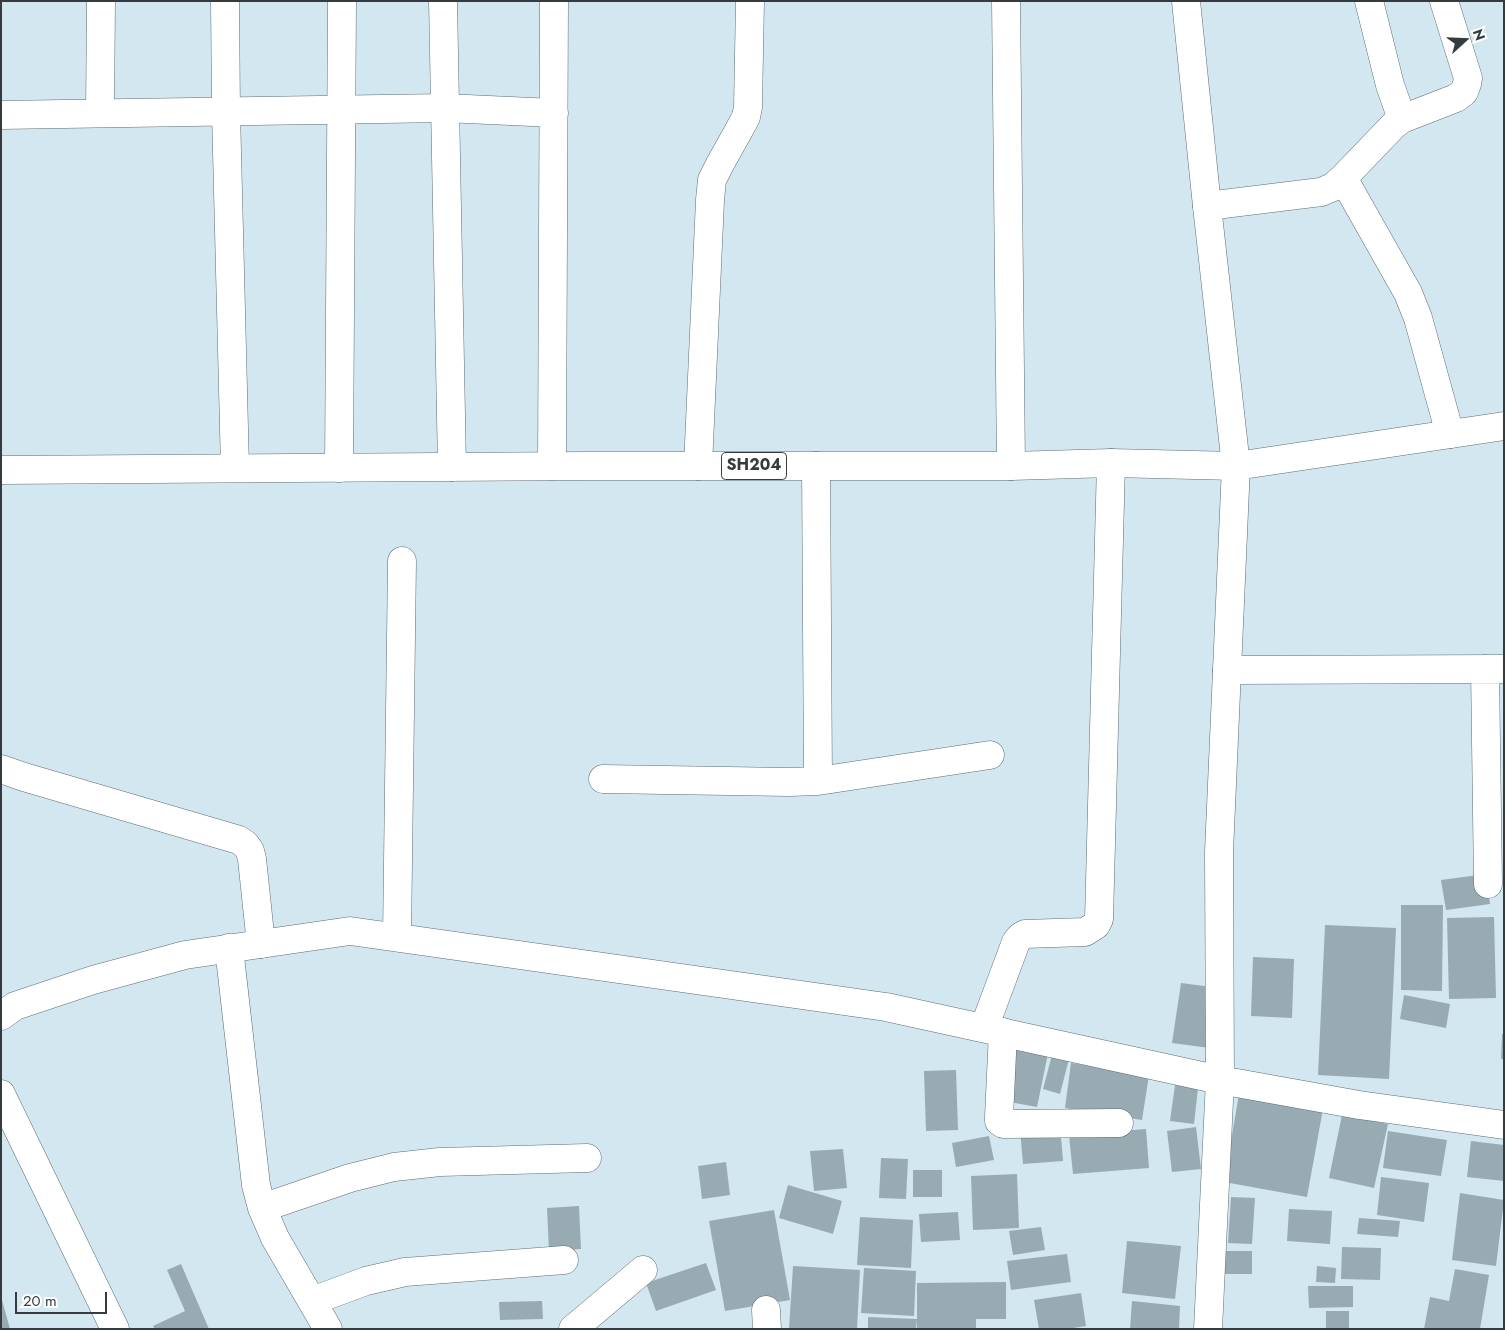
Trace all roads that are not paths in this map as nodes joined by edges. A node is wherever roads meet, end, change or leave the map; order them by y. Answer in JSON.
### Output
{"nodes":[{"id":1,"x":101,"y":1,"type":"edge"},
{"id":2,"x":226,"y":1,"type":"edge"},
{"id":3,"x":342,"y":1,"type":"edge"},
{"id":4,"x":443,"y":1,"type":"edge"},
{"id":5,"x":554,"y":1,"type":"edge"},
{"id":6,"x":750,"y":1,"type":"edge"},
{"id":7,"x":1006,"y":1,"type":"edge"},
{"id":8,"x":1186,"y":1,"type":"edge"},
{"id":9,"x":1369,"y":1,"type":"edge"},
{"id":10,"x":1444,"y":1,"type":"edge"},
{"id":11,"x":445,"y":108,"type":"junction"},
{"id":12,"x":342,"y":110,"type":"junction"},
{"id":13,"x":226,"y":112,"type":"junction"},
{"id":14,"x":554,"y":113,"type":"junction"},
{"id":15,"x":100,"y":114,"type":"junction"},
{"id":16,"x":1,"y":115,"type":"edge"},
{"id":17,"x":1402,"y":119,"type":"junction"},
{"id":18,"x":1343,"y":178,"type":"junction"},
{"id":19,"x":1207,"y":206,"type":"junction"},
{"id":20,"x":1504,"y":426,"type":"edge"},
{"id":21,"x":1450,"y":434,"type":"junction"},
{"id":22,"x":1111,"y":463,"type":"junction"},
{"id":23,"x":552,"y":466,"type":"junction"},
{"id":24,"x":698,"y":466,"type":"junction"},
{"id":25,"x":816,"y":466,"type":"junction"},
{"id":26,"x":1011,"y":466,"type":"junction"},
{"id":27,"x":1236,"y":466,"type":"junction"},
{"id":28,"x":452,"y":467,"type":"junction"},
{"id":29,"x":235,"y":468,"type":"junction"},
{"id":30,"x":339,"y":468,"type":"junction"},
{"id":31,"x":1,"y":470,"type":"edge"},
{"id":32,"x":402,"y":561,"type":"dead end"},
{"id":33,"x":1494,"y":669,"type":"edge"},
{"id":34,"x":1227,"y":670,"type":"junction"},
{"id":35,"x":990,"y":754,"type":"dead end"},
{"id":36,"x":1,"y":769,"type":"edge"},
{"id":37,"x":603,"y":779,"type":"dead end"},
{"id":38,"x":818,"y":781,"type":"junction"},
{"id":39,"x":1488,"y":884,"type":"dead end"},
{"id":40,"x":397,"y":937,"type":"junction"},
{"id":41,"x":261,"y":944,"type":"junction"},
{"id":42,"x":229,"y":948,"type":"junction"},
{"id":43,"x":1,"y":1016,"type":"edge"},
{"id":44,"x":993,"y":1030,"type":"junction"},
{"id":45,"x":1220,"y":1080,"type":"junction"},
{"id":46,"x":1,"y":1094,"type":"edge"},
{"id":47,"x":1119,"y":1123,"type":"dead end"},
{"id":48,"x":1504,"y":1125,"type":"edge"},
{"id":49,"x":587,"y":1158,"type":"dead end"},
{"id":50,"x":262,"y":1208,"type":"junction"},
{"id":51,"x":564,"y":1260,"type":"dead end"},
{"id":52,"x":643,"y":1270,"type":"dead end"},
{"id":53,"x":312,"y":1300,"type":"junction"},
{"id":54,"x":115,"y":1329,"type":"edge"},
{"id":55,"x":328,"y":1329,"type":"edge"},
{"id":56,"x":573,"y":1329,"type":"edge"},
{"id":57,"x":1208,"y":1329,"type":"edge"}],
"edges":[{"from":1,"to":15,"type":"street"},
{"from":2,"to":13,"type":"street"},
{"from":3,"to":12,"type":"street"},
{"from":4,"to":11,"type":"street"},
{"from":5,"to":14,"type":"street"},
{"from":6,"to":24,"type":"street"},
{"from":7,"to":26,"type":"street"},
{"from":8,"to":19,"type":"street"},
{"from":9,"to":17,"type":"street"},
{"from":10,"to":17,"type":"street"},
{"from":11,"to":12,"type":"street"},
{"from":11,"to":14,"type":"street"},
{"from":11,"to":28,"type":"street"},
{"from":12,"to":13,"type":"street"},
{"from":12,"to":30,"type":"street"},
{"from":13,"to":15,"type":"street"},
{"from":13,"to":29,"type":"street"},
{"from":14,"to":23,"type":"street"},
{"from":15,"to":16,"type":"street"},
{"from":17,"to":18,"type":"street"},
{"from":18,"to":19,"type":"street"},
{"from":18,"to":21,"type":"street"},
{"from":19,"to":27,"type":"street"},
{"from":20,"to":21,"type":"street","number":"SH204"},
{"from":21,"to":27,"type":"street","number":"SH204"},
{"from":22,"to":26,"type":"street","number":"SH204"},
{"from":22,"to":27,"type":"street","number":"SH204"},
{"from":22,"to":44,"type":"street"},
{"from":23,"to":24,"type":"street","number":"SH204"},
{"from":23,"to":28,"type":"street","number":"SH204"},
{"from":24,"to":25,"type":"street","number":"SH204"},
{"from":25,"to":26,"type":"street","number":"SH204"},
{"from":25,"to":38,"type":"street"},
{"from":27,"to":34,"type":"street"},
{"from":28,"to":30,"type":"street","number":"SH204"},
{"from":29,"to":30,"type":"street","number":"SH204"},
{"from":29,"to":31,"type":"street","number":"SH204"},
{"from":32,"to":40,"type":"street"},
{"from":33,"to":34,"type":"street"},
{"from":33,"to":39,"type":"street"},
{"from":34,"to":45,"type":"street"},
{"from":35,"to":38,"type":"street"},
{"from":36,"to":41,"type":"street"},
{"from":37,"to":38,"type":"street"},
{"from":40,"to":41,"type":"street"},
{"from":40,"to":44,"type":"street"},
{"from":41,"to":42,"type":"street"},
{"from":42,"to":43,"type":"street"},
{"from":42,"to":50,"type":"street"},
{"from":44,"to":45,"type":"street"},
{"from":44,"to":47,"type":"street"},
{"from":45,"to":48,"type":"street"},
{"from":45,"to":57,"type":"street"},
{"from":46,"to":54,"type":"street"},
{"from":49,"to":50,"type":"street"},
{"from":50,"to":53,"type":"street"},
{"from":51,"to":53,"type":"street"},
{"from":52,"to":56,"type":"street"},
{"from":53,"to":55,"type":"street"}]}
